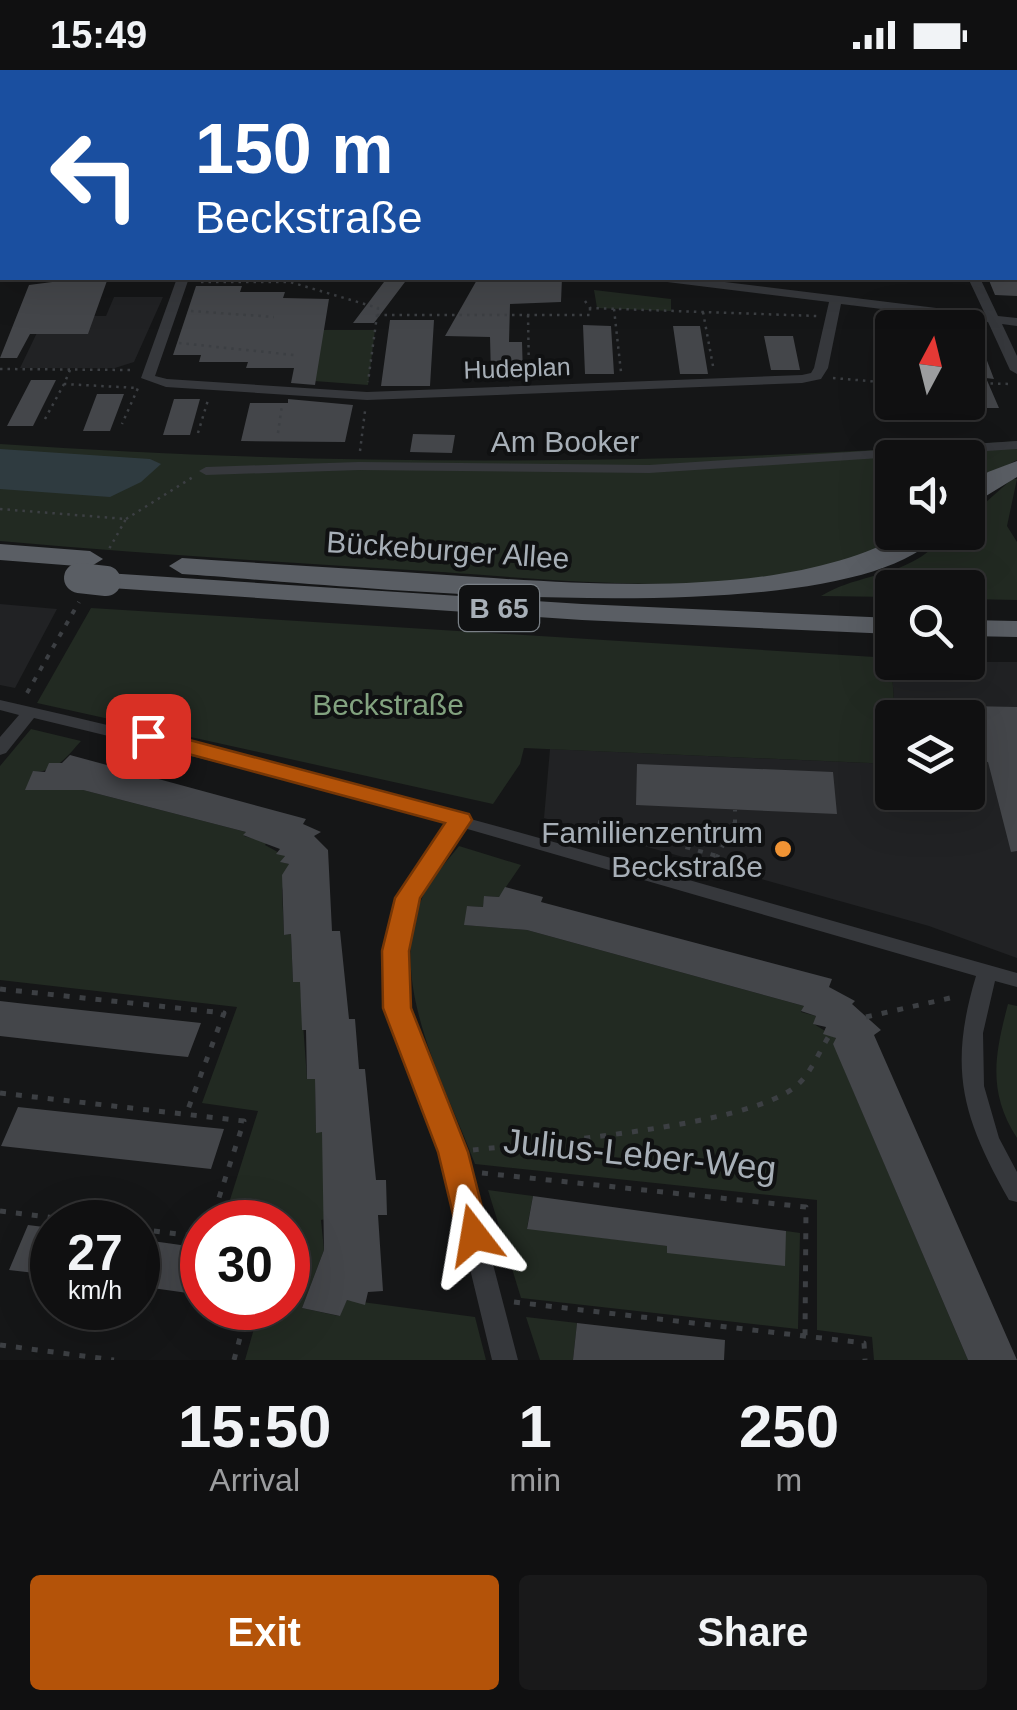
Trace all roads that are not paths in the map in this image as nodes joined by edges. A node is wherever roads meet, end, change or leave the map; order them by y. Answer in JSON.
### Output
{"nodes":[{"id":1,"x":182,"y":280,"type":"edge"},
{"id":2,"x":683,"y":280,"type":"edge"},
{"id":3,"x":975,"y":280,"type":"edge"},
{"id":4,"x":836,"y":299,"type":"junction"},
{"id":5,"x":992,"y":319,"type":"junction"},
{"id":6,"x":1017,"y":322,"type":"edge"},
{"id":7,"x":1017,"y":370,"type":"edge"},
{"id":8,"x":1017,"y":445,"type":"edge"},
{"id":9,"x":1017,"y":468,"type":"edge"},
{"id":10,"x":206,"y":472,"type":"road end"},
{"id":11,"x":985,"y":488,"type":"edge"},
{"id":12,"x":893,"y":550,"type":"edge"},
{"id":13,"x":0,"y":552,"type":"edge"},
{"id":14,"x":97,"y":570,"type":"junction"},
{"id":15,"x":0,"y":571,"type":"edge"},
{"id":16,"x":602,"y":593,"type":"junction"},
{"id":17,"x":875,"y":607,"type":"edge"},
{"id":18,"x":985,"y":610,"type":"edge"},
{"id":19,"x":1017,"y":611,"type":"edge"},
{"id":20,"x":875,"y":625,"type":"edge"},
{"id":21,"x":985,"y":628,"type":"edge"},
{"id":22,"x":1017,"y":629,"type":"edge"},
{"id":23,"x":0,"y":705,"type":"edge"},
{"id":24,"x":31,"y":712,"type":"junction"},
{"id":25,"x":0,"y":749,"type":"edge"},
{"id":26,"x":460,"y":820,"type":"junction"},
{"id":27,"x":1017,"y":980,"type":"edge"},
{"id":28,"x":984,"y":982,"type":"junction"},
{"id":29,"x":1017,"y":1193,"type":"edge"},
{"id":30,"x":505,"y":1360,"type":"edge"}],
"edges":[{"from":1,"to":4,"type":"street","name":"Hudeplan"},
{"from":2,"to":4,"type":"street"},
{"from":3,"to":5,"type":"street"},
{"from":4,"to":5,"type":"street"},
{"from":5,"to":6,"type":"street"},
{"from":5,"to":7,"type":"street"},
{"from":8,"to":10,"type":"street","name":"Am Booker"},
{"from":9,"to":11,"type":"highway"},
{"from":12,"to":16,"type":"highway"},
{"from":13,"to":14,"type":"highway","name":"Bückeburger Allee","number":"B 65"},
{"from":14,"to":15,"type":"highway","name":"Bückeburger Allee","number":"B 65"},
{"from":14,"to":16,"type":"highway","name":"Bückeburger Allee","number":"B 65"},
{"from":14,"to":20,"type":"highway","name":"Bückeburger Allee","number":"B 65"},
{"from":16,"to":17,"type":"highway","name":"Bückeburger Allee","number":"B 65"},
{"from":18,"to":19,"type":"highway"},
{"from":21,"to":22,"type":"highway"},
{"from":23,"to":24,"type":"street"},
{"from":24,"to":25,"type":"street"},
{"from":24,"to":26,"type":"street"},
{"from":26,"to":28,"type":"street"},
{"from":26,"to":30,"type":"street"},
{"from":27,"to":28,"type":"street"},
{"from":28,"to":29,"type":"street"}]}
